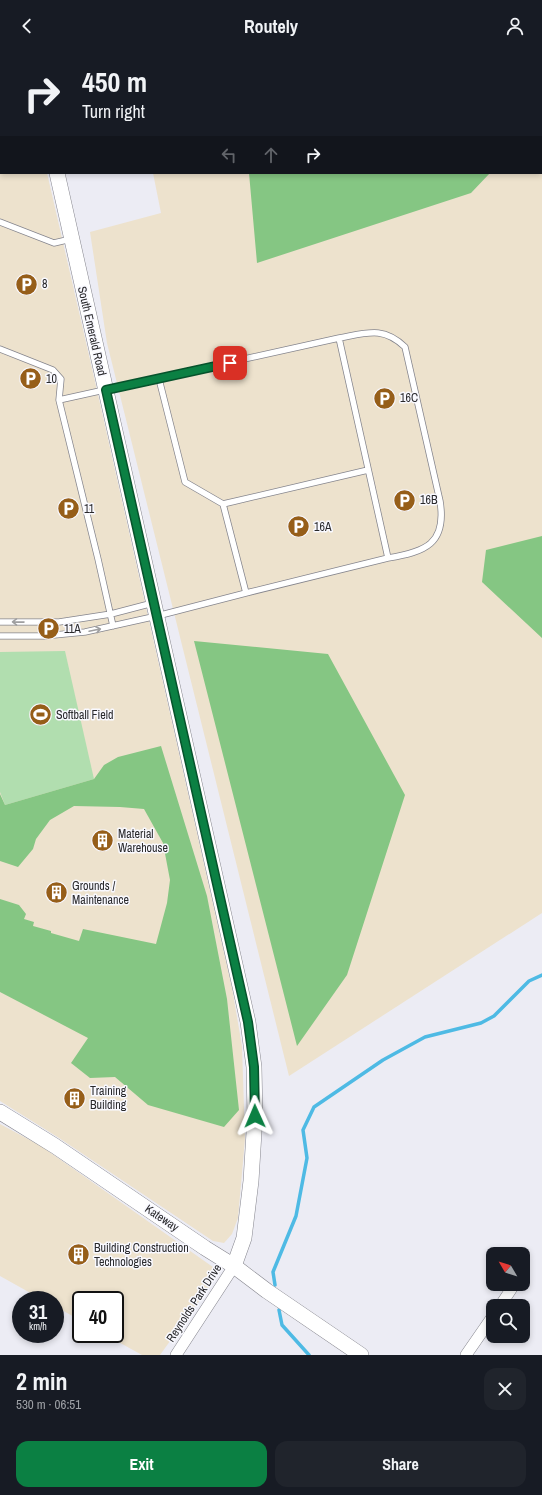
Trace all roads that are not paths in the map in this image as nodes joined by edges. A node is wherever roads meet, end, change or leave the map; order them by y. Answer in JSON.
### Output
{"nodes":[{"id":1,"x":57,"y":174,"type":"edge"},
{"id":2,"x":0,"y":222,"type":"edge"},
{"id":3,"x":72,"y":239,"type":"junction"},
{"id":4,"x":340,"y":338,"type":"junction"},
{"id":5,"x":0,"y":349,"type":"edge"},
{"id":6,"x":159,"y":379,"type":"junction"},
{"id":7,"x":106,"y":390,"type":"junction"},
{"id":8,"x":59,"y":400,"type":"junction"},
{"id":9,"x":368,"y":470,"type":"junction"},
{"id":10,"x":223,"y":504,"type":"junction"},
{"id":11,"x":388,"y":558,"type":"junction"},
{"id":12,"x":246,"y":593,"type":"junction"},
{"id":13,"x":155,"y":610,"type":"junction"},
{"id":14,"x":111,"y":614,"type":"junction"},
{"id":15,"x":0,"y":622,"type":"edge"},
{"id":16,"x":113,"y":626,"type":"junction"},
{"id":17,"x":0,"y":636,"type":"edge"},
{"id":18,"x":0,"y":1112,"type":"edge"},
{"id":19,"x":234,"y":1266,"type":"junction"},
{"id":20,"x":486,"y":1326,"type":"edge"},
{"id":21,"x":176,"y":1355,"type":"edge"},
{"id":22,"x":361,"y":1355,"type":"edge"},
{"id":23,"x":466,"y":1355,"type":"edge"}],
"edges":[{"from":1,"to":3,"type":"street","name":"South Emerald Road"},
{"from":2,"to":3,"type":"lane"},
{"from":3,"to":7,"type":"street","name":"South Emerald Road"},
{"from":4,"to":6,"type":"lane"},
{"from":4,"to":9,"type":"lane"},
{"from":4,"to":11,"type":"lane"},
{"from":5,"to":8,"type":"lane"},
{"from":6,"to":7,"type":"lane"},
{"from":6,"to":10,"type":"lane"},
{"from":7,"to":8,"type":"lane"},
{"from":7,"to":13,"type":"street","name":"South Emerald Road"},
{"from":8,"to":14,"type":"lane"},
{"from":9,"to":10,"type":"lane"},
{"from":9,"to":11,"type":"lane"},
{"from":10,"to":12,"type":"lane"},
{"from":11,"to":12,"type":"lane"},
{"from":12,"to":13,"type":"lane"},
{"from":13,"to":14,"type":"lane"},
{"from":13,"to":16,"type":"lane"},
{"from":13,"to":19,"type":"street","name":"South Emerald Road"},
{"from":14,"to":15,"type":"lane","one_way":true},
{"from":14,"to":16,"type":"lane"},
{"from":17,"to":16,"type":"lane","one_way":true},
{"from":18,"to":19,"type":"street","name":"Kateway"},
{"from":19,"to":21,"type":"street","name":"Reynolds Park Drive"},
{"from":19,"to":22,"type":"street","name":"Kateway"},
{"from":20,"to":23,"type":"street"}]}
